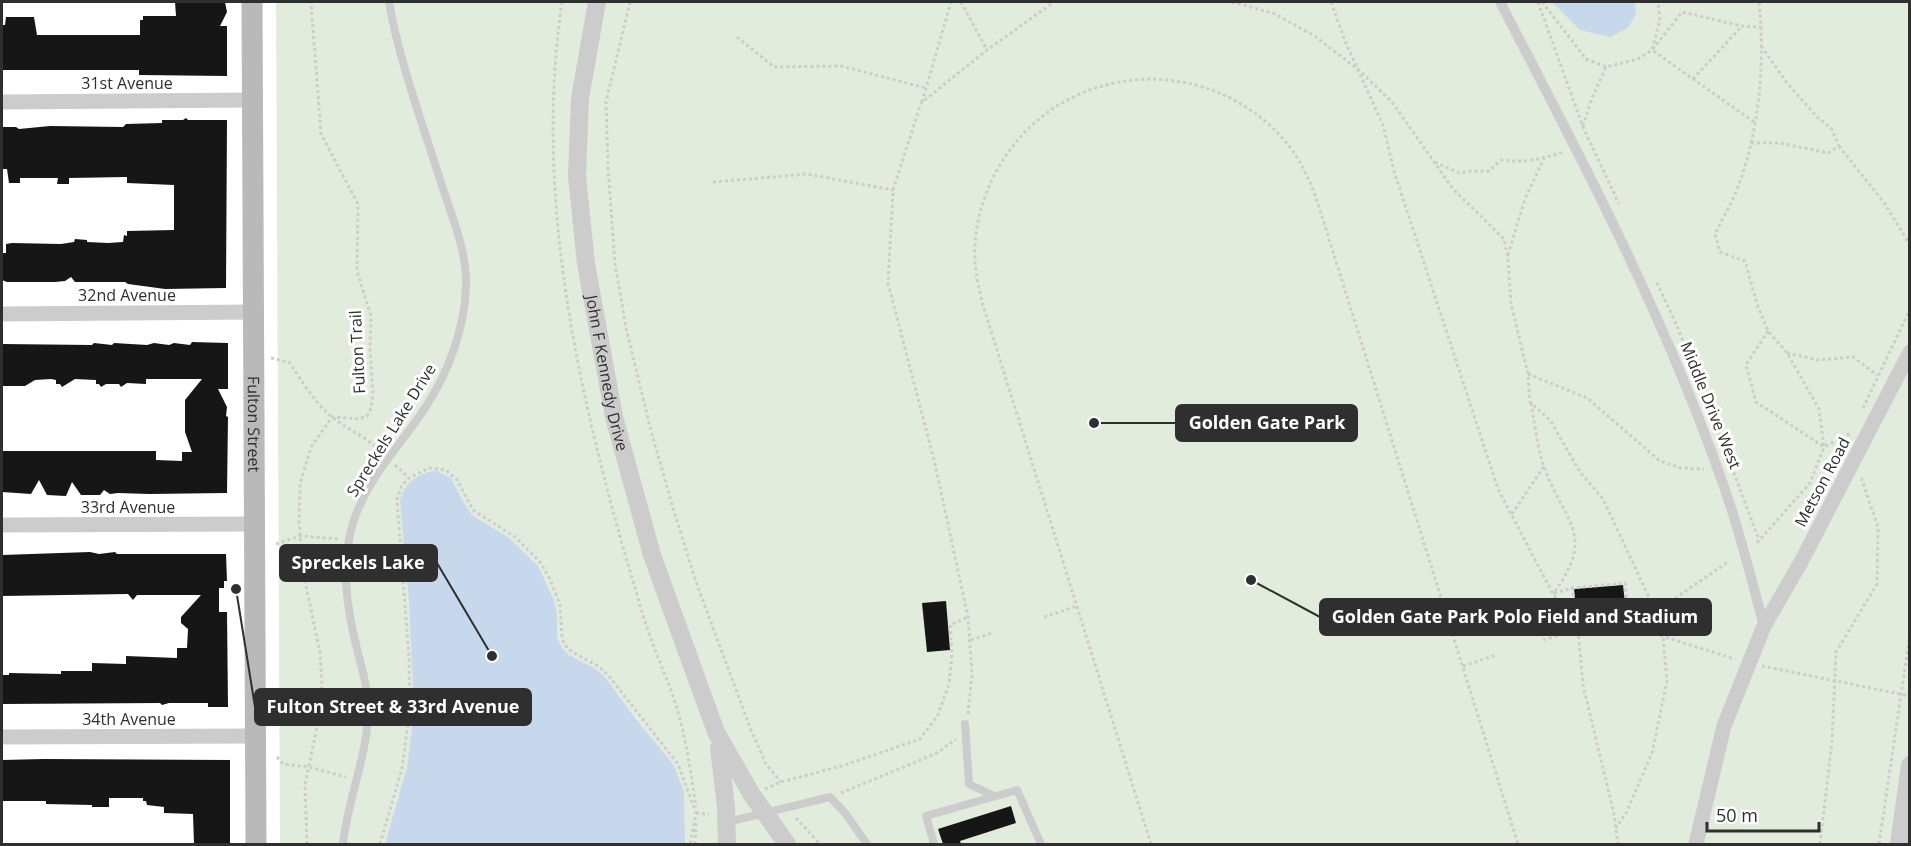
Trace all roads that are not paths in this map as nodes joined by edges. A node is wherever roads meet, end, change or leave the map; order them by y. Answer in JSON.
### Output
{"nodes":[{"id":1,"x":252,"y":2,"type":"edge"},
{"id":2,"x":389,"y":2,"type":"edge"},
{"id":3,"x":597,"y":2,"type":"edge"},
{"id":4,"x":1500,"y":2,"type":"edge"},
{"id":5,"x":253,"y":100,"type":"junction"},
{"id":6,"x":2,"y":102,"type":"edge"},
{"id":7,"x":254,"y":312,"type":"junction"},
{"id":8,"x":2,"y":314,"type":"edge"},
{"id":9,"x":1910,"y":352,"type":"edge"},
{"id":10,"x":255,"y":524,"type":"junction"},
{"id":11,"x":2,"y":525,"type":"edge"},
{"id":12,"x":1764,"y":626,"type":"junction"},
{"id":13,"x":965,"y":724,"type":"road end"},
{"id":14,"x":716,"y":732,"type":"junction"},
{"id":15,"x":256,"y":736,"type":"junction"},
{"id":16,"x":2,"y":737,"type":"edge"},
{"id":17,"x":1910,"y":765,"type":"edge"},
{"id":18,"x":994,"y":796,"type":"junction"},
{"id":19,"x":763,"y":812,"type":"junction"},
{"id":20,"x":719,"y":818,"type":"junction"},
{"id":21,"x":256,"y":844,"type":"edge"},
{"id":22,"x":343,"y":844,"type":"edge"},
{"id":23,"x":727,"y":844,"type":"edge"},
{"id":24,"x":787,"y":844,"type":"edge"},
{"id":25,"x":867,"y":844,"type":"edge"},
{"id":26,"x":934,"y":844,"type":"edge"},
{"id":27,"x":1041,"y":844,"type":"edge"},
{"id":28,"x":1696,"y":844,"type":"edge"},
{"id":29,"x":1899,"y":844,"type":"edge"}],
"edges":[{"from":1,"to":5,"type":"main road","name":"Fulton Street"},
{"from":2,"to":22,"type":"lane","name":"Spreckels Lake Drive"},
{"from":3,"to":14,"type":"street","name":"John F Kennedy Drive"},
{"from":4,"to":12,"type":"street","name":"Middle Drive West"},
{"from":5,"to":6,"type":"street","name":"31st Avenue"},
{"from":5,"to":7,"type":"main road","name":"Fulton Street"},
{"from":7,"to":8,"type":"street","name":"32nd Avenue"},
{"from":7,"to":10,"type":"main road","name":"Fulton Street"},
{"from":9,"to":12,"type":"street","name":"Metson Road"},
{"from":10,"to":11,"type":"street","name":"33rd Avenue"},
{"from":10,"to":15,"type":"main road","name":"Fulton Street"},
{"from":12,"to":28,"type":"street"},
{"from":13,"to":18,"type":"lane"},
{"from":14,"to":19,"type":"street","name":"John F Kennedy Drive"},
{"from":14,"to":20,"type":"street","name":"John F Kennedy Drive"},
{"from":15,"to":16,"type":"street","name":"34th Avenue"},
{"from":15,"to":21,"type":"main road","name":"Fulton Street"},
{"from":17,"to":29,"type":"street"},
{"from":18,"to":26,"type":"lane"},
{"from":18,"to":27,"type":"lane"},
{"from":19,"to":20,"type":"lane"},
{"from":19,"to":24,"type":"street","name":"John F Kennedy Drive"},
{"from":19,"to":25,"type":"lane"},
{"from":20,"to":23,"type":"street","name":"John F Kennedy Drive"}]}
